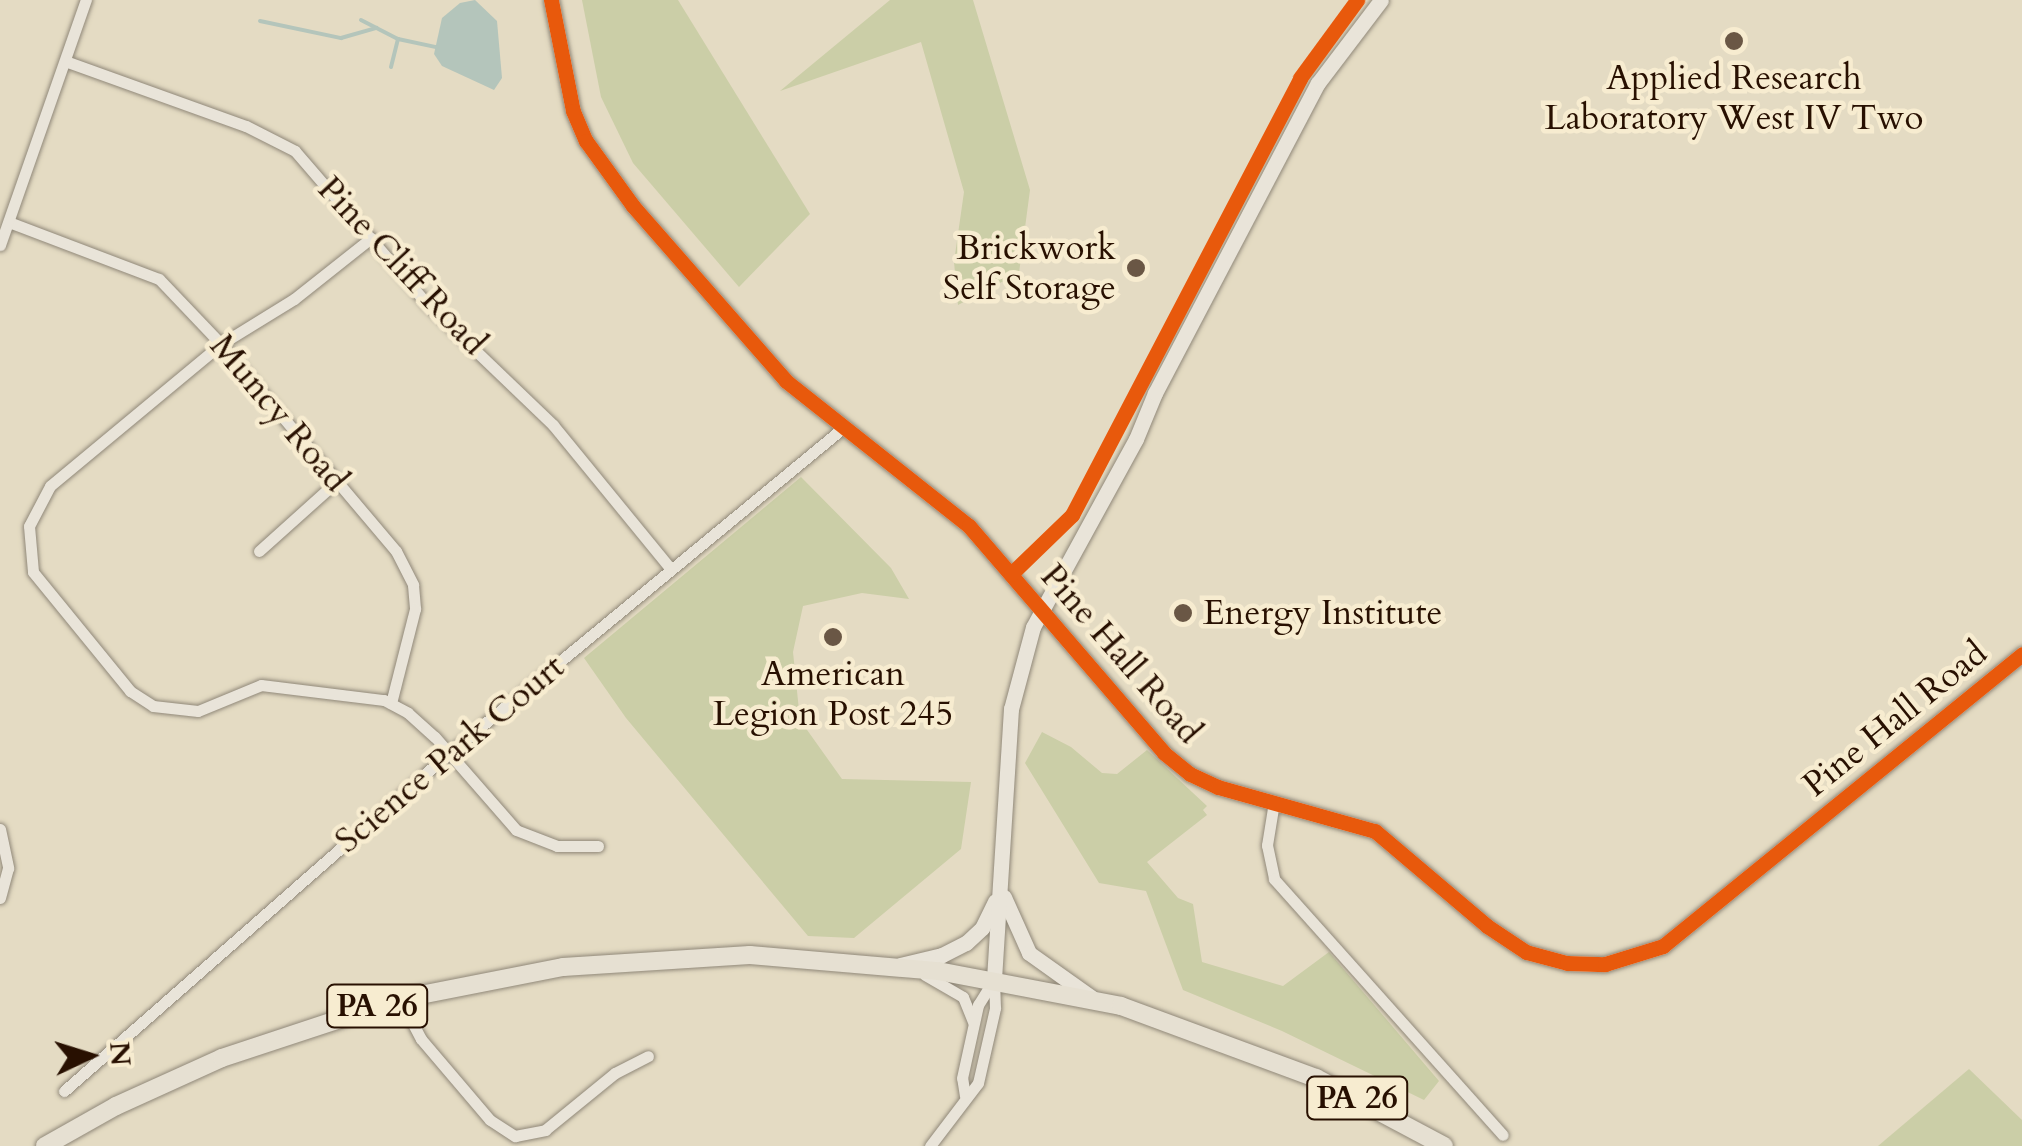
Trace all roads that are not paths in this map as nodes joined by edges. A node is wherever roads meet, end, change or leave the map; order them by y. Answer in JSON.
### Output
{"nodes":[{"id":1,"x":86,"y":0,"type":"edge"},
{"id":2,"x":551,"y":0,"type":"edge"},
{"id":3,"x":1382,"y":0,"type":"edge"},
{"id":4,"x":65,"y":61,"type":"junction"},
{"id":5,"x":9,"y":222,"type":"junction"},
{"id":6,"x":371,"y":238,"type":"junction"},
{"id":7,"x":0,"y":245,"type":"edge"},
{"id":8,"x":221,"y":344,"type":"junction"},
{"id":9,"x":844,"y":427,"type":"junction"},
{"id":10,"x":337,"y":482,"type":"junction"},
{"id":11,"x":258,"y":551,"type":"dead end"},
{"id":12,"x":671,"y":569,"type":"junction"},
{"id":13,"x":1042,"y":610,"type":"junction"},
{"id":14,"x":2022,"y":654,"type":"edge"},
{"id":15,"x":391,"y":704,"type":"junction"},
{"id":16,"x":449,"y":753,"type":"junction"},
{"id":17,"x":1274,"y":802,"type":"junction"},
{"id":18,"x":0,"y":829,"type":"edge"},
{"id":19,"x":598,"y":846,"type":"dead end"},
{"id":20,"x":1000,"y":878,"type":"junction"},
{"id":21,"x":0,"y":898,"type":"edge"},
{"id":22,"x":897,"y":966,"type":"junction"},
{"id":23,"x":994,"y":978,"type":"junction"},
{"id":24,"x":1092,"y":998,"type":"junction"},
{"id":25,"x":400,"y":1000,"type":"junction"},
{"id":26,"x":974,"y":1026,"type":"junction"},
{"id":27,"x":648,"y":1056,"type":"dead end"},
{"id":28,"x":64,"y":1091,"type":"dead end"},
{"id":29,"x":965,"y":1096,"type":"junction"},
{"id":30,"x":1503,"y":1135,"type":"dead end"},
{"id":31,"x":45,"y":1146,"type":"edge"},
{"id":32,"x":930,"y":1146,"type":"edge"},
{"id":33,"x":1444,"y":1146,"type":"edge"}],
"edges":[{"from":1,"to":4,"type":"street"},
{"from":2,"to":9,"type":"street","name":"Pine Hall Road"},
{"from":3,"to":13,"type":"street"},
{"from":4,"to":5,"type":"street"},
{"from":4,"to":6,"type":"street","name":"Pine Cliff Road"},
{"from":5,"to":7,"type":"street"},
{"from":5,"to":8,"type":"street","name":"Muncy Road"},
{"from":6,"to":8,"type":"street"},
{"from":6,"to":12,"type":"street","name":"Pine Cliff Road"},
{"from":8,"to":10,"type":"street","name":"Muncy Road"},
{"from":8,"to":15,"type":"street"},
{"from":9,"to":12,"type":"street","name":"Science Park Court"},
{"from":9,"to":13,"type":"street","name":"Pine Hall Road"},
{"from":10,"to":11,"type":"street"},
{"from":10,"to":15,"type":"street","name":"Muncy Road"},
{"from":12,"to":16,"type":"street","name":"Science Park Court"},
{"from":13,"to":17,"type":"street","name":"Pine Hall Road"},
{"from":13,"to":20,"type":"street"},
{"from":14,"to":17,"type":"street","name":"Pine Hall Road"},
{"from":15,"to":16,"type":"street"},
{"from":16,"to":19,"type":"street"},
{"from":16,"to":28,"type":"street","name":"Science Park Court"},
{"from":17,"to":30,"type":"street"},
{"from":18,"to":21,"type":"street"},
{"from":20,"to":22,"type":"street"},
{"from":20,"to":23,"type":"street"},
{"from":20,"to":24,"type":"street"},
{"from":22,"to":23,"type":"main road","number":"PA 26"},
{"from":22,"to":25,"type":"main road","number":"PA 26"},
{"from":22,"to":26,"type":"street"},
{"from":23,"to":24,"type":"main road","number":"PA 26"},
{"from":23,"to":26,"type":"street"},
{"from":23,"to":29,"type":"street"},
{"from":24,"to":33,"type":"main road","number":"PA 26"},
{"from":25,"to":27,"type":"street"},
{"from":25,"to":31,"type":"main road","number":"PA 26"},
{"from":26,"to":29,"type":"street"},
{"from":29,"to":32,"type":"street"}]}
